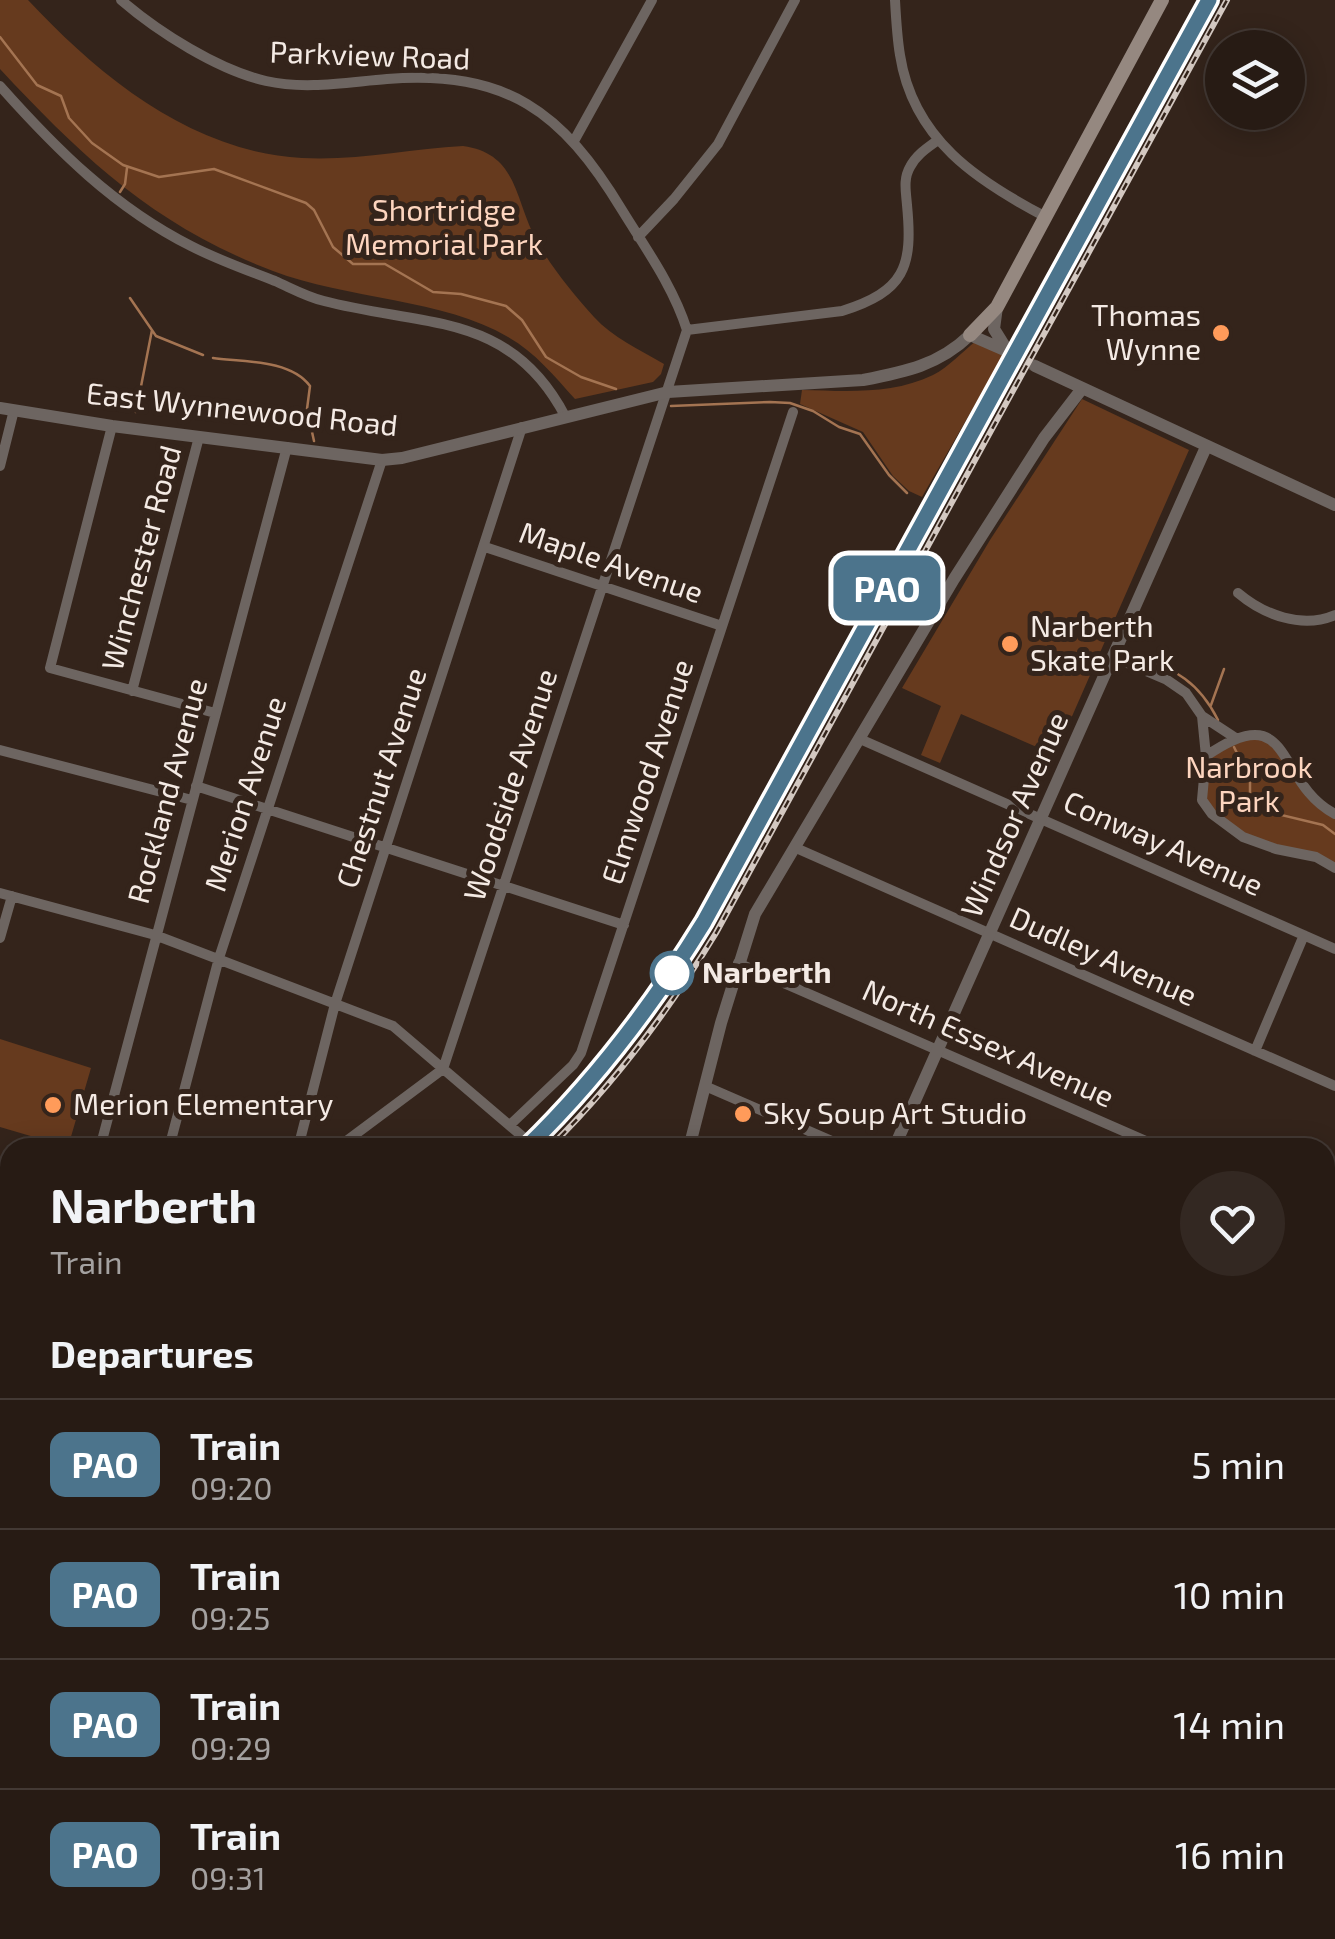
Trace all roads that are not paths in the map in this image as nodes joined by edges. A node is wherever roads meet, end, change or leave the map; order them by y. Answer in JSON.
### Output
{"nodes":[{"id":1,"x":121,"y":0,"type":"edge"},
{"id":2,"x":652,"y":0,"type":"edge"},
{"id":3,"x":795,"y":0,"type":"edge"},
{"id":4,"x":895,"y":0,"type":"edge"},
{"id":5,"x":1162,"y":0,"type":"edge"},
{"id":6,"x":0,"y":86,"type":"edge"},
{"id":7,"x":938,"y":140,"type":"junction"},
{"id":8,"x":574,"y":141,"type":"junction"},
{"id":9,"x":1046,"y":217,"type":"junction"},
{"id":10,"x":638,"y":236,"type":"junction"},
{"id":11,"x":997,"y":307,"type":"junction"},
{"id":12,"x":687,"y":330,"type":"junction"},
{"id":13,"x":970,"y":334,"type":"junction"},
{"id":14,"x":1035,"y":366,"type":"tunnel mouth"},
{"id":15,"x":1081,"y":390,"type":"junction"},
{"id":16,"x":668,"y":392,"type":"junction"},
{"id":17,"x":7,"y":409,"type":"edge"},
{"id":18,"x":793,"y":412,"type":"dead end"},
{"id":19,"x":565,"y":416,"type":"junction"},
{"id":20,"x":112,"y":426,"type":"junction"},
{"id":21,"x":522,"y":427,"type":"junction"},
{"id":22,"x":199,"y":436,"type":"junction"},
{"id":23,"x":287,"y":447,"type":"junction"},
{"id":24,"x":1206,"y":447,"type":"junction"},
{"id":25,"x":382,"y":460,"type":"junction"},
{"id":26,"x":0,"y":466,"type":"edge"},
{"id":27,"x":1335,"y":505,"type":"edge"},
{"id":28,"x":485,"y":547,"type":"junction"},
{"id":29,"x":602,"y":586,"type":"junction"},
{"id":30,"x":1238,"y":593,"type":"dead end"},
{"id":31,"x":1335,"y":615,"type":"edge"},
{"id":32,"x":722,"y":626,"type":"junction"},
{"id":33,"x":1113,"y":657,"type":"junction"},
{"id":34,"x":132,"y":691,"type":"junction"},
{"id":35,"x":214,"y":713,"type":"junction"},
{"id":36,"x":1202,"y":716,"type":"junction"},
{"id":37,"x":1234,"y":737,"type":"junction"},
{"id":38,"x":860,"y":738,"type":"junction"},
{"id":39,"x":0,"y":750,"type":"edge"},
{"id":40,"x":1206,"y":756,"type":"junction"},
{"id":41,"x":196,"y":786,"type":"junction"},
{"id":42,"x":192,"y":800,"type":"junction"},
{"id":43,"x":268,"y":809,"type":"junction"},
{"id":44,"x":1335,"y":814,"type":"edge"},
{"id":45,"x":1040,"y":818,"type":"junction"},
{"id":46,"x":384,"y":848,"type":"junction"},
{"id":47,"x":796,"y":848,"type":"junction"},
{"id":48,"x":1335,"y":868,"type":"edge"},
{"id":49,"x":504,"y":887,"type":"junction"},
{"id":50,"x":6,"y":895,"type":"edge"},
{"id":51,"x":624,"y":925,"type":"junction"},
{"id":52,"x":989,"y":934,"type":"junction"},
{"id":53,"x":155,"y":935,"type":"junction"},
{"id":54,"x":1304,"y":935,"type":"junction"},
{"id":55,"x":0,"y":938,"type":"edge"},
{"id":56,"x":1335,"y":948,"type":"edge"},
{"id":57,"x":219,"y":958,"type":"junction"},
{"id":58,"x":738,"y":963,"type":"junction"},
{"id":59,"x":334,"y":1004,"type":"junction"},
{"id":60,"x":938,"y":1048,"type":"junction"},
{"id":61,"x":1256,"y":1051,"type":"junction"},
{"id":62,"x":443,"y":1069,"type":"junction"},
{"id":63,"x":705,"y":1086,"type":"junction"},
{"id":64,"x":1335,"y":1086,"type":"edge"},
{"id":65,"x":516,"y":1128,"type":"junction"},
{"id":66,"x":103,"y":1138,"type":"edge"},
{"id":67,"x":172,"y":1138,"type":"edge"},
{"id":68,"x":300,"y":1138,"type":"edge"},
{"id":69,"x":350,"y":1138,"type":"edge"},
{"id":70,"x":526,"y":1138,"type":"edge"},
{"id":71,"x":692,"y":1138,"type":"edge"},
{"id":72,"x":825,"y":1138,"type":"edge"},
{"id":73,"x":898,"y":1138,"type":"edge"},
{"id":74,"x":1140,"y":1138,"type":"edge"}],
"edges":[{"from":1,"to":8,"type":"street","name":"Parkview Road"},
{"from":2,"to":8,"type":"street"},
{"from":3,"to":10,"type":"street"},
{"from":4,"to":7,"type":"street"},
{"from":5,"to":9,"type":"main road","name":"East Wynnewood Road"},
{"from":6,"to":19,"type":"street"},
{"from":7,"to":9,"type":"street"},
{"from":7,"to":12,"type":"street"},
{"from":8,"to":10,"type":"street","name":"Parkview Road"},
{"from":9,"to":11,"type":"main road","name":"East Wynnewood Road"},
{"from":10,"to":12,"type":"street","name":"Parkview Road"},
{"from":11,"to":13,"type":"main road","name":"East Wynnewood Road"},
{"from":11,"to":13,"type":"street"},
{"from":12,"to":16,"type":"street"},
{"from":13,"to":16,"type":"street","name":"East Wynnewood Road"},
{"from":14,"to":15,"type":"street"},
{"from":15,"to":24,"type":"street"},
{"from":15,"to":38,"type":"street"},
{"from":16,"to":19,"type":"street","name":"East Wynnewood Road"},
{"from":16,"to":29,"type":"street","name":"Woodside Avenue"},
{"from":17,"to":20,"type":"street","name":"East Wynnewood Road"},
{"from":17,"to":26,"type":"street"},
{"from":18,"to":32,"type":"street","name":"Elmwood Avenue"},
{"from":19,"to":21,"type":"street","name":"East Wynnewood Road"},
{"from":20,"to":22,"type":"street","name":"East Wynnewood Road"},
{"from":20,"to":34,"type":"street"},
{"from":21,"to":25,"type":"street","name":"East Wynnewood Road"},
{"from":21,"to":28,"type":"street","name":"Chestnut Avenue"},
{"from":22,"to":23,"type":"street","name":"East Wynnewood Road"},
{"from":22,"to":34,"type":"street","name":"Winchester Road"},
{"from":23,"to":25,"type":"street","name":"East Wynnewood Road"},
{"from":23,"to":35,"type":"street","name":"Rockland Avenue"},
{"from":24,"to":27,"type":"street"},
{"from":24,"to":33,"type":"street","name":"Windsor Avenue"},
{"from":25,"to":43,"type":"street","name":"Merion Avenue"},
{"from":28,"to":29,"type":"street","name":"Maple Avenue"},
{"from":28,"to":46,"type":"street","name":"Chestnut Avenue"},
{"from":29,"to":32,"type":"street","name":"Maple Avenue"},
{"from":29,"to":49,"type":"street","name":"Woodside Avenue"},
{"from":30,"to":31,"type":"street"},
{"from":32,"to":51,"type":"street","name":"Elmwood Avenue"},
{"from":33,"to":36,"type":"street"},
{"from":33,"to":45,"type":"street","name":"Windsor Avenue"},
{"from":34,"to":35,"type":"street"},
{"from":35,"to":41,"type":"street","name":"Rockland Avenue"},
{"from":36,"to":37,"type":"street"},
{"from":36,"to":40,"type":"street"},
{"from":37,"to":40,"type":"street"},
{"from":37,"to":44,"type":"street"},
{"from":38,"to":45,"type":"street","name":"Conway Avenue"},
{"from":38,"to":47,"type":"street"},
{"from":39,"to":42,"type":"street"},
{"from":40,"to":48,"type":"street"},
{"from":41,"to":42,"type":"street","name":"Rockland Avenue"},
{"from":41,"to":43,"type":"street"},
{"from":42,"to":53,"type":"street","name":"Rockland Avenue"},
{"from":43,"to":46,"type":"street"},
{"from":43,"to":57,"type":"street","name":"Merion Avenue"},
{"from":45,"to":52,"type":"street","name":"Windsor Avenue"},
{"from":45,"to":54,"type":"street","name":"Conway Avenue"},
{"from":46,"to":49,"type":"street"},
{"from":46,"to":59,"type":"street","name":"Chestnut Avenue"},
{"from":47,"to":52,"type":"street","name":"Dudley Avenue"},
{"from":47,"to":58,"type":"street"},
{"from":49,"to":51,"type":"street"},
{"from":49,"to":62,"type":"street","name":"Woodside Avenue"},
{"from":50,"to":53,"type":"street"},
{"from":50,"to":55,"type":"street"},
{"from":51,"to":65,"type":"street","name":"Elmwood Avenue"},
{"from":52,"to":60,"type":"street","name":"Windsor Avenue"},
{"from":52,"to":61,"type":"street","name":"Dudley Avenue"},
{"from":53,"to":57,"type":"street"},
{"from":53,"to":66,"type":"street","name":"Rockland Avenue"},
{"from":54,"to":56,"type":"street","name":"Conway Avenue"},
{"from":54,"to":61,"type":"street"},
{"from":57,"to":59,"type":"street"},
{"from":57,"to":67,"type":"street","name":"Merion Avenue"},
{"from":58,"to":60,"type":"street","name":"North Essex Avenue"},
{"from":58,"to":63,"type":"street"},
{"from":59,"to":62,"type":"street"},
{"from":59,"to":68,"type":"street","name":"Chestnut Avenue"},
{"from":60,"to":73,"type":"street","name":"Windsor Avenue"},
{"from":60,"to":74,"type":"street","name":"North Essex Avenue"},
{"from":61,"to":64,"type":"street","name":"Dudley Avenue"},
{"from":62,"to":65,"type":"street"},
{"from":62,"to":69,"type":"street"},
{"from":63,"to":71,"type":"street"},
{"from":63,"to":72,"type":"street"},
{"from":65,"to":70,"type":"street"}]}
